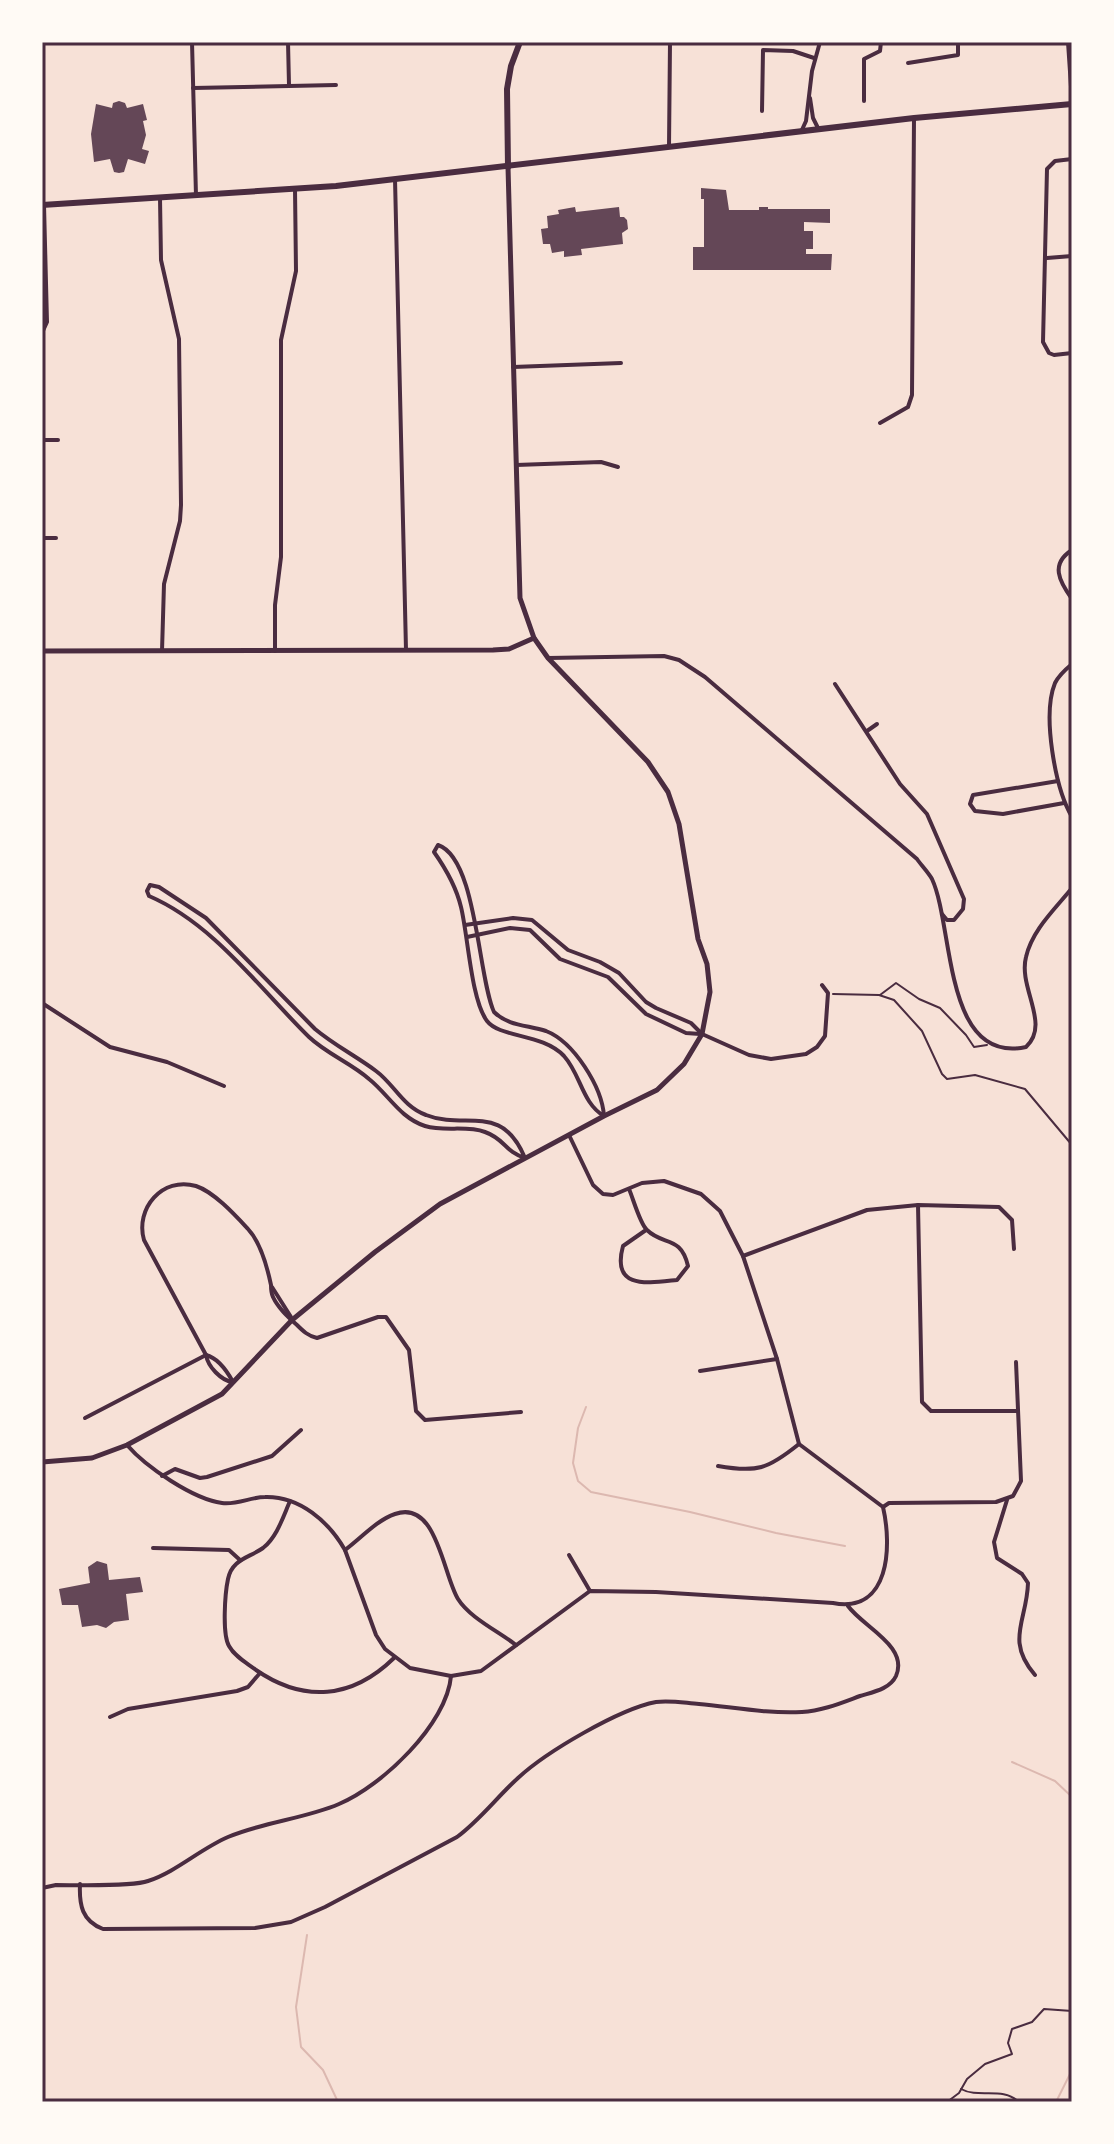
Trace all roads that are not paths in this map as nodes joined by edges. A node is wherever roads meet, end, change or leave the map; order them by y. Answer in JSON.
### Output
{"nodes":[{"id":1,"x":192,"y":42,"type":"edge"},
{"id":2,"x":288,"y":42,"type":"edge"},
{"id":3,"x":520,"y":42,"type":"edge"},
{"id":4,"x":670,"y":42,"type":"edge"},
{"id":5,"x":820,"y":42,"type":"edge"},
{"id":6,"x":881,"y":42,"type":"edge"},
{"id":7,"x":958,"y":42,"type":"edge"},
{"id":8,"x":1068,"y":42,"type":"edge"},
{"id":9,"x":814,"y":58,"type":"junction"},
{"id":10,"x":908,"y":63,"type":"dead end"},
{"id":11,"x":289,"y":85,"type":"junction"},
{"id":12,"x":336,"y":85,"type":"dead end"},
{"id":13,"x":193,"y":88,"type":"junction"},
{"id":14,"x":809,"y":96,"type":"junction"},
{"id":15,"x":864,"y":101,"type":"dead end"},
{"id":16,"x":1072,"y":102,"type":"edge"},
{"id":17,"x":762,"y":111,"type":"dead end"},
{"id":18,"x":914,"y":118,"type":"junction"},
{"id":19,"x":819,"y":129,"type":"junction"},
{"id":20,"x":801,"y":132,"type":"junction"},
{"id":21,"x":669,"y":147,"type":"junction"},
{"id":22,"x":1072,"y":159,"type":"edge"},
{"id":23,"x":508,"y":167,"type":"junction"},
{"id":24,"x":395,"y":179,"type":"junction"},
{"id":25,"x":295,"y":189,"type":"junction"},
{"id":26,"x":196,"y":196,"type":"junction"},
{"id":27,"x":160,"y":198,"type":"junction"},
{"id":28,"x":43,"y":205,"type":"edge"},
{"id":29,"x":1072,"y":256,"type":"edge"},
{"id":30,"x":1046,"y":258,"type":"junction"},
{"id":31,"x":44,"y":331,"type":"edge"},
{"id":32,"x":1072,"y":353,"type":"edge"},
{"id":33,"x":621,"y":363,"type":"dead end"},
{"id":34,"x":513,"y":367,"type":"junction"},
{"id":35,"x":880,"y":423,"type":"dead end"},
{"id":36,"x":42,"y":440,"type":"edge"},
{"id":37,"x":58,"y":440,"type":"dead end"},
{"id":38,"x":516,"y":465,"type":"junction"},
{"id":39,"x":618,"y":467,"type":"dead end"},
{"id":40,"x":42,"y":538,"type":"edge"},
{"id":41,"x":56,"y":538,"type":"dead end"},
{"id":42,"x":1072,"y":550,"type":"edge"},
{"id":43,"x":1072,"y":599,"type":"edge"},
{"id":44,"x":534,"y":638,"type":"junction"},
{"id":45,"x":406,"y":650,"type":"junction"},
{"id":46,"x":42,"y":651,"type":"edge"},
{"id":47,"x":162,"y":651,"type":"junction"},
{"id":48,"x":275,"y":651,"type":"junction"},
{"id":49,"x":548,"y":658,"type":"junction"},
{"id":50,"x":1072,"y":664,"type":"edge"},
{"id":51,"x":835,"y":684,"type":"dead end"},
{"id":52,"x":877,"y":724,"type":"dead end"},
{"id":53,"x":867,"y":731,"type":"junction"},
{"id":54,"x":1058,"y":781,"type":"junction"},
{"id":55,"x":1064,"y":803,"type":"junction"},
{"id":56,"x":1072,"y":817,"type":"edge"},
{"id":57,"x":1072,"y":888,"type":"edge"},
{"id":58,"x":940,"y":912,"type":"junction"},
{"id":59,"x":475,"y":924,"type":"junction"},
{"id":60,"x":465,"y":925,"type":"junction"},
{"id":61,"x":478,"y":935,"type":"junction"},
{"id":62,"x":467,"y":937,"type":"junction"},
{"id":63,"x":822,"y":985,"type":"dead end"},
{"id":64,"x":42,"y":1003,"type":"edge"},
{"id":65,"x":702,"y":1034,"type":"junction"},
{"id":66,"x":361,"y":1062,"type":"junction"},
{"id":67,"x":355,"y":1069,"type":"junction"},
{"id":68,"x":224,"y":1086,"type":"dead end"},
{"id":69,"x":604,"y":1116,"type":"junction"},
{"id":70,"x":504,"y":1131,"type":"junction"},
{"id":71,"x":569,"y":1135,"type":"junction"},
{"id":72,"x":498,"y":1139,"type":"junction"},
{"id":73,"x":525,"y":1158,"type":"junction"},
{"id":74,"x":629,"y":1189,"type":"junction"},
{"id":75,"x":918,"y":1205,"type":"junction"},
{"id":76,"x":646,"y":1230,"type":"junction"},
{"id":77,"x":1014,"y":1249,"type":"dead end"},
{"id":78,"x":743,"y":1256,"type":"junction"},
{"id":79,"x":292,"y":1320,"type":"junction"},
{"id":80,"x":206,"y":1355,"type":"junction"},
{"id":81,"x":777,"y":1359,"type":"junction"},
{"id":82,"x":1016,"y":1362,"type":"dead end"},
{"id":83,"x":700,"y":1371,"type":"dead end"},
{"id":84,"x":233,"y":1382,"type":"junction"},
{"id":85,"x":1017,"y":1411,"type":"junction"},
{"id":86,"x":521,"y":1412,"type":"dead end"},
{"id":87,"x":85,"y":1418,"type":"dead end"},
{"id":88,"x":301,"y":1430,"type":"dead end"},
{"id":89,"x":799,"y":1444,"type":"junction"},
{"id":90,"x":127,"y":1445,"type":"junction"},
{"id":91,"x":42,"y":1462,"type":"edge"},
{"id":92,"x":718,"y":1466,"type":"dead end"},
{"id":93,"x":162,"y":1476,"type":"junction"},
{"id":94,"x":1007,"y":1500,"type":"junction"},
{"id":95,"x":290,"y":1501,"type":"junction"},
{"id":96,"x":883,"y":1507,"type":"junction"},
{"id":97,"x":153,"y":1548,"type":"dead end"},
{"id":98,"x":345,"y":1550,"type":"junction"},
{"id":99,"x":569,"y":1555,"type":"dead end"},
{"id":100,"x":240,"y":1560,"type":"junction"},
{"id":101,"x":590,"y":1591,"type":"junction"},
{"id":102,"x":848,"y":1606,"type":"junction"},
{"id":103,"x":516,"y":1645,"type":"junction"},
{"id":104,"x":394,"y":1657,"type":"junction"},
{"id":105,"x":260,"y":1673,"type":"junction"},
{"id":106,"x":1035,"y":1675,"type":"dead end"},
{"id":107,"x":451,"y":1676,"type":"junction"},
{"id":108,"x":110,"y":1717,"type":"dead end"},
{"id":109,"x":80,"y":1884,"type":"junction"},
{"id":110,"x":42,"y":1888,"type":"edge"}],
"edges":[{"from":1,"to":13,"type":"street"},
{"from":2,"to":11,"type":"street"},
{"from":3,"to":23,"type":"main road"},
{"from":4,"to":21,"type":"street"},
{"from":5,"to":9,"type":"street"},
{"from":6,"to":15,"type":"street"},
{"from":7,"to":10,"type":"street"},
{"from":8,"to":16,"type":"street"},
{"from":9,"to":14,"type":"street"},
{"from":9,"to":17,"type":"street"},
{"from":11,"to":12,"type":"street"},
{"from":11,"to":13,"type":"street"},
{"from":13,"to":26,"type":"street"},
{"from":14,"to":19,"type":"street"},
{"from":14,"to":20,"type":"street"},
{"from":16,"to":18,"type":"main road"},
{"from":18,"to":19,"type":"main road"},
{"from":18,"to":35,"type":"street"},
{"from":19,"to":20,"type":"main road"},
{"from":20,"to":21,"type":"main road"},
{"from":21,"to":23,"type":"main road"},
{"from":22,"to":30,"type":"street"},
{"from":23,"to":24,"type":"main road"},
{"from":23,"to":34,"type":"street"},
{"from":24,"to":25,"type":"main road"},
{"from":24,"to":45,"type":"street"},
{"from":25,"to":26,"type":"main road"},
{"from":25,"to":48,"type":"street"},
{"from":26,"to":27,"type":"main road"},
{"from":27,"to":28,"type":"main road"},
{"from":27,"to":47,"type":"street"},
{"from":28,"to":31,"type":"street"},
{"from":29,"to":30,"type":"street"},
{"from":30,"to":32,"type":"street"},
{"from":33,"to":34,"type":"street"},
{"from":34,"to":38,"type":"street"},
{"from":36,"to":37,"type":"street"},
{"from":38,"to":39,"type":"street"},
{"from":38,"to":44,"type":"street"},
{"from":40,"to":41,"type":"street"},
{"from":42,"to":43,"type":"street"},
{"from":44,"to":45,"type":"street"},
{"from":44,"to":49,"type":"street"},
{"from":45,"to":48,"type":"street"},
{"from":46,"to":47,"type":"street"},
{"from":47,"to":48,"type":"street"},
{"from":49,"to":58,"type":"street"},
{"from":49,"to":65,"type":"street"},
{"from":50,"to":54,"type":"street"},
{"from":51,"to":53,"type":"street"},
{"from":52,"to":53,"type":"street"},
{"from":53,"to":58,"type":"street"},
{"from":54,"to":55,"type":"street"},
{"from":54,"to":55,"type":"street"},
{"from":55,"to":56,"type":"street"},
{"from":57,"to":58,"type":"street"},
{"from":59,"to":60,"type":"street"},
{"from":59,"to":60,"type":"street"},
{"from":59,"to":61,"type":"street"},
{"from":59,"to":65,"type":"street"},
{"from":60,"to":62,"type":"street"},
{"from":61,"to":62,"type":"street"},
{"from":61,"to":65,"type":"street"},
{"from":61,"to":69,"type":"street"},
{"from":62,"to":69,"type":"street"},
{"from":63,"to":65,"type":"street"},
{"from":64,"to":68,"type":"street"},
{"from":65,"to":69,"type":"street"},
{"from":66,"to":67,"type":"street"},
{"from":66,"to":67,"type":"street"},
{"from":66,"to":70,"type":"street"},
{"from":67,"to":72,"type":"street"},
{"from":69,"to":71,"type":"street"},
{"from":70,"to":72,"type":"street"},
{"from":70,"to":73,"type":"street"},
{"from":71,"to":73,"type":"street"},
{"from":71,"to":74,"type":"street"},
{"from":72,"to":73,"type":"street"},
{"from":73,"to":79,"type":"street"},
{"from":74,"to":76,"type":"street"},
{"from":74,"to":78,"type":"street"},
{"from":75,"to":77,"type":"street"},
{"from":75,"to":78,"type":"street"},
{"from":75,"to":85,"type":"street"},
{"from":76,"to":76,"type":"street"},
{"from":78,"to":81,"type":"street"},
{"from":79,"to":80,"type":"street"},
{"from":79,"to":84,"type":"street"},
{"from":79,"to":86,"type":"street"},
{"from":80,"to":84,"type":"street"},
{"from":80,"to":87,"type":"street"},
{"from":81,"to":83,"type":"street"},
{"from":81,"to":89,"type":"street"},
{"from":82,"to":85,"type":"street"},
{"from":84,"to":90,"type":"street"},
{"from":85,"to":94,"type":"street"},
{"from":88,"to":93,"type":"street"},
{"from":89,"to":92,"type":"street"},
{"from":89,"to":96,"type":"street"},
{"from":90,"to":91,"type":"street"},
{"from":90,"to":93,"type":"street"},
{"from":93,"to":95,"type":"street"},
{"from":94,"to":96,"type":"street"},
{"from":94,"to":106,"type":"street"},
{"from":95,"to":98,"type":"street"},
{"from":95,"to":100,"type":"street"},
{"from":96,"to":102,"type":"street"},
{"from":97,"to":100,"type":"street"},
{"from":98,"to":103,"type":"street"},
{"from":98,"to":104,"type":"street"},
{"from":99,"to":101,"type":"street"},
{"from":100,"to":105,"type":"street"},
{"from":101,"to":102,"type":"street"},
{"from":101,"to":103,"type":"street"},
{"from":102,"to":109,"type":"street"},
{"from":103,"to":107,"type":"street"},
{"from":104,"to":105,"type":"street"},
{"from":104,"to":107,"type":"street"},
{"from":105,"to":108,"type":"street"},
{"from":107,"to":109,"type":"street"},
{"from":109,"to":110,"type":"street"}]}
